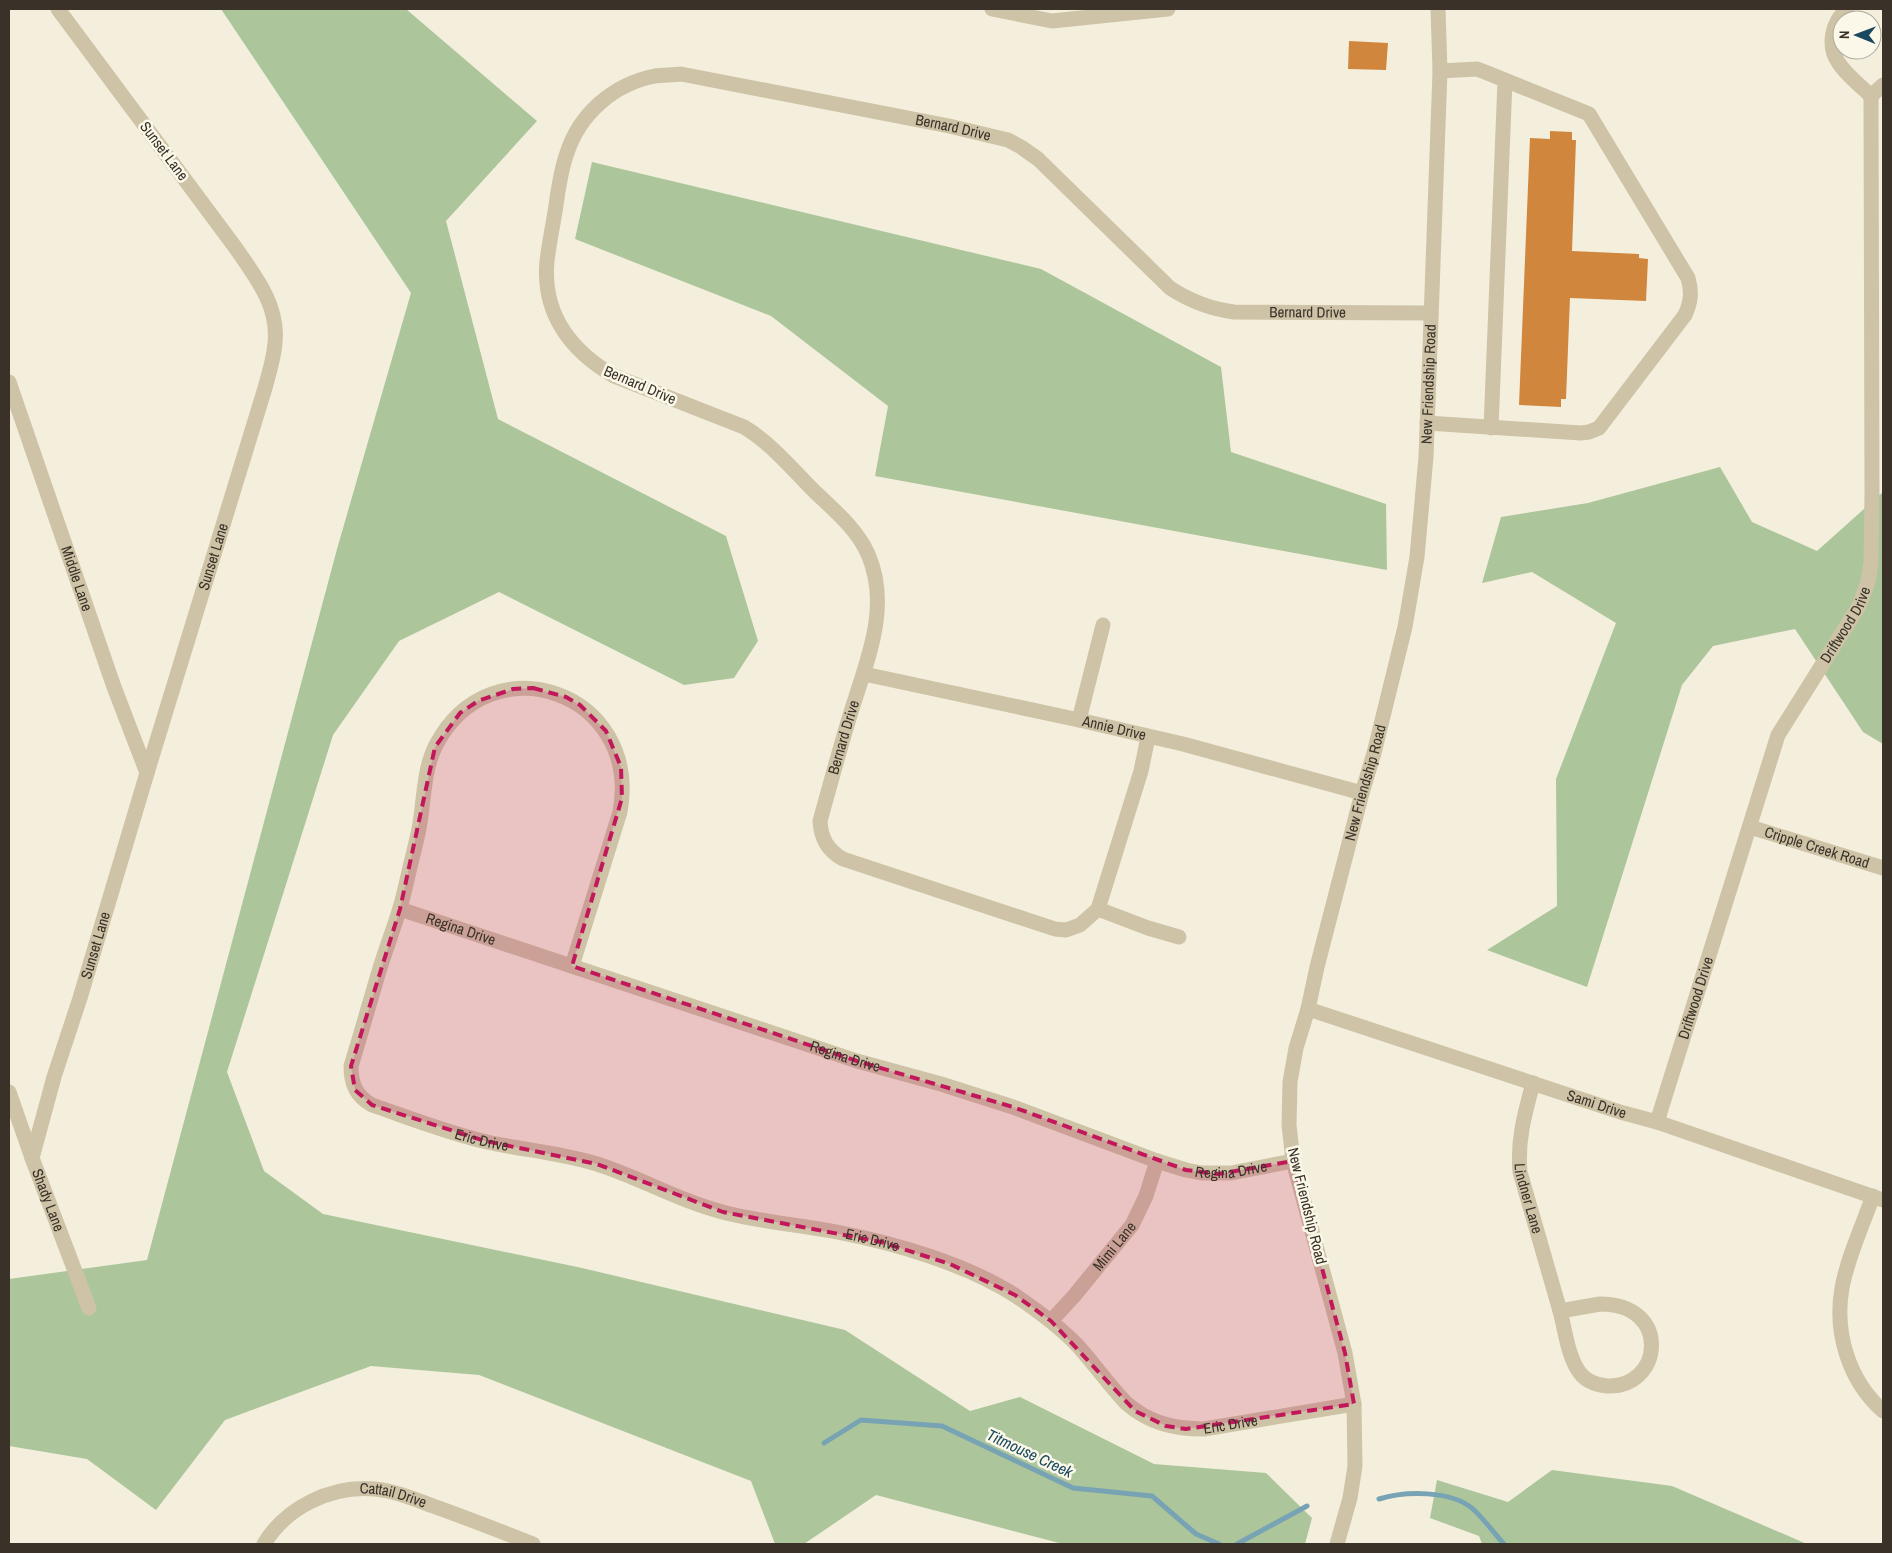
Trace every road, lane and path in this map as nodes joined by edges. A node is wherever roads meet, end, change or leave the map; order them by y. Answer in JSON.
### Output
{"nodes":[{"id":1,"x":58,"y":9,"type":"edge"},
{"id":2,"x":992,"y":9,"type":"edge"},
{"id":3,"x":1168,"y":9,"type":"edge"},
{"id":4,"x":1438,"y":9,"type":"edge"},
{"id":5,"x":1847,"y":9,"type":"edge"},
{"id":6,"x":1440,"y":71,"type":"junction"},
{"id":7,"x":1505,"y":81,"type":"junction"},
{"id":8,"x":1883,"y":85,"type":"edge"},
{"id":9,"x":1871,"y":96,"type":"junction"},
{"id":10,"x":1430,"y":314,"type":"junction"},
{"id":11,"x":9,"y":382,"type":"edge"},
{"id":12,"x":1427,"y":423,"type":"junction"},
{"id":13,"x":1491,"y":428,"type":"junction"},
{"id":14,"x":1103,"y":625,"type":"dead end"},
{"id":15,"x":864,"y":674,"type":"junction"},
{"id":16,"x":1079,"y":720,"type":"junction"},
{"id":17,"x":1148,"y":737,"type":"junction"},
{"id":18,"x":147,"y":773,"type":"junction"},
{"id":19,"x":1362,"y":793,"type":"junction"},
{"id":20,"x":1750,"y":827,"type":"junction"},
{"id":21,"x":1883,"y":868,"type":"edge"},
{"id":22,"x":400,"y":909,"type":"junction"},
{"id":23,"x":1098,"y":909,"type":"junction"},
{"id":24,"x":1178,"y":937,"type":"dead end"},
{"id":25,"x":572,"y":966,"type":"junction"},
{"id":26,"x":1308,"y":1009,"type":"junction"},
{"id":27,"x":1533,"y":1083,"type":"junction"},
{"id":28,"x":9,"y":1092,"type":"edge"},
{"id":29,"x":1657,"y":1122,"type":"junction"},
{"id":30,"x":32,"y":1158,"type":"junction"},
{"id":31,"x":1157,"y":1161,"type":"junction"},
{"id":32,"x":1293,"y":1161,"type":"junction"},
{"id":33,"x":1878,"y":1198,"type":"edge"},
{"id":34,"x":90,"y":1308,"type":"dead end"},
{"id":35,"x":1560,"y":1311,"type":"junction"},
{"id":36,"x":1051,"y":1320,"type":"junction"},
{"id":37,"x":1354,"y":1404,"type":"junction"},
{"id":38,"x":1883,"y":1411,"type":"edge"},
{"id":39,"x":264,"y":1544,"type":"edge"},
{"id":40,"x":533,"y":1544,"type":"edge"},
{"id":41,"x":1337,"y":1544,"type":"edge"}],
"edges":[{"from":1,"to":18,"type":"street","name":"Sunset Lane"},
{"from":2,"to":3,"type":"street"},
{"from":4,"to":6,"type":"street","name":"New Friendship Road"},
{"from":5,"to":9,"type":"street"},
{"from":6,"to":7,"type":"street"},
{"from":6,"to":10,"type":"street","name":"New Friendship Road"},
{"from":7,"to":13,"type":"street"},
{"from":7,"to":13,"type":"street"},
{"from":8,"to":9,"type":"street"},
{"from":9,"to":20,"type":"street","name":"Driftwood Drive"},
{"from":10,"to":12,"type":"street","name":"New Friendship Road"},
{"from":10,"to":15,"type":"street","name":"Bernard Drive"},
{"from":11,"to":18,"type":"street","name":"Middle Lane"},
{"from":12,"to":13,"type":"street"},
{"from":12,"to":19,"type":"street","name":"New Friendship Road"},
{"from":14,"to":16,"type":"street"},
{"from":15,"to":16,"type":"street","name":"Annie Drive"},
{"from":15,"to":23,"type":"street","name":"Bernard Drive"},
{"from":16,"to":17,"type":"street","name":"Annie Drive"},
{"from":17,"to":19,"type":"street","name":"Annie Drive"},
{"from":17,"to":23,"type":"street"},
{"from":18,"to":30,"type":"street","name":"Sunset Lane"},
{"from":19,"to":26,"type":"street","name":"New Friendship Road"},
{"from":20,"to":21,"type":"street","name":"Cripple Creek Road"},
{"from":20,"to":29,"type":"street","name":"Driftwood Drive"},
{"from":22,"to":25,"type":"street","name":"Regina Drive"},
{"from":22,"to":25,"type":"street","name":"Eric Drive"},
{"from":22,"to":36,"type":"street","name":"Eric Drive"},
{"from":23,"to":24,"type":"street"},
{"from":25,"to":31,"type":"street","name":"Regina Drive"},
{"from":26,"to":27,"type":"street","name":"Sami Drive"},
{"from":26,"to":32,"type":"street","name":"New Friendship Road"},
{"from":27,"to":29,"type":"street","name":"Sami Drive"},
{"from":27,"to":35,"type":"street","name":"Lindner Lane"},
{"from":28,"to":30,"type":"street","name":"Shady Lane"},
{"from":29,"to":33,"type":"street","name":"Sami Drive"},
{"from":30,"to":34,"type":"street","name":"Shady Lane"},
{"from":31,"to":32,"type":"street","name":"Regina Drive"},
{"from":31,"to":36,"type":"street","name":"Mimi Lane"},
{"from":32,"to":37,"type":"street","name":"New Friendship Road"},
{"from":33,"to":38,"type":"street"},
{"from":35,"to":35,"type":"street","name":"Lindner Lane"},
{"from":36,"to":37,"type":"street","name":"Eric Drive"},
{"from":37,"to":41,"type":"street","name":"New Friendship Road"},
{"from":39,"to":40,"type":"street","name":"Cattail Drive"}]}
